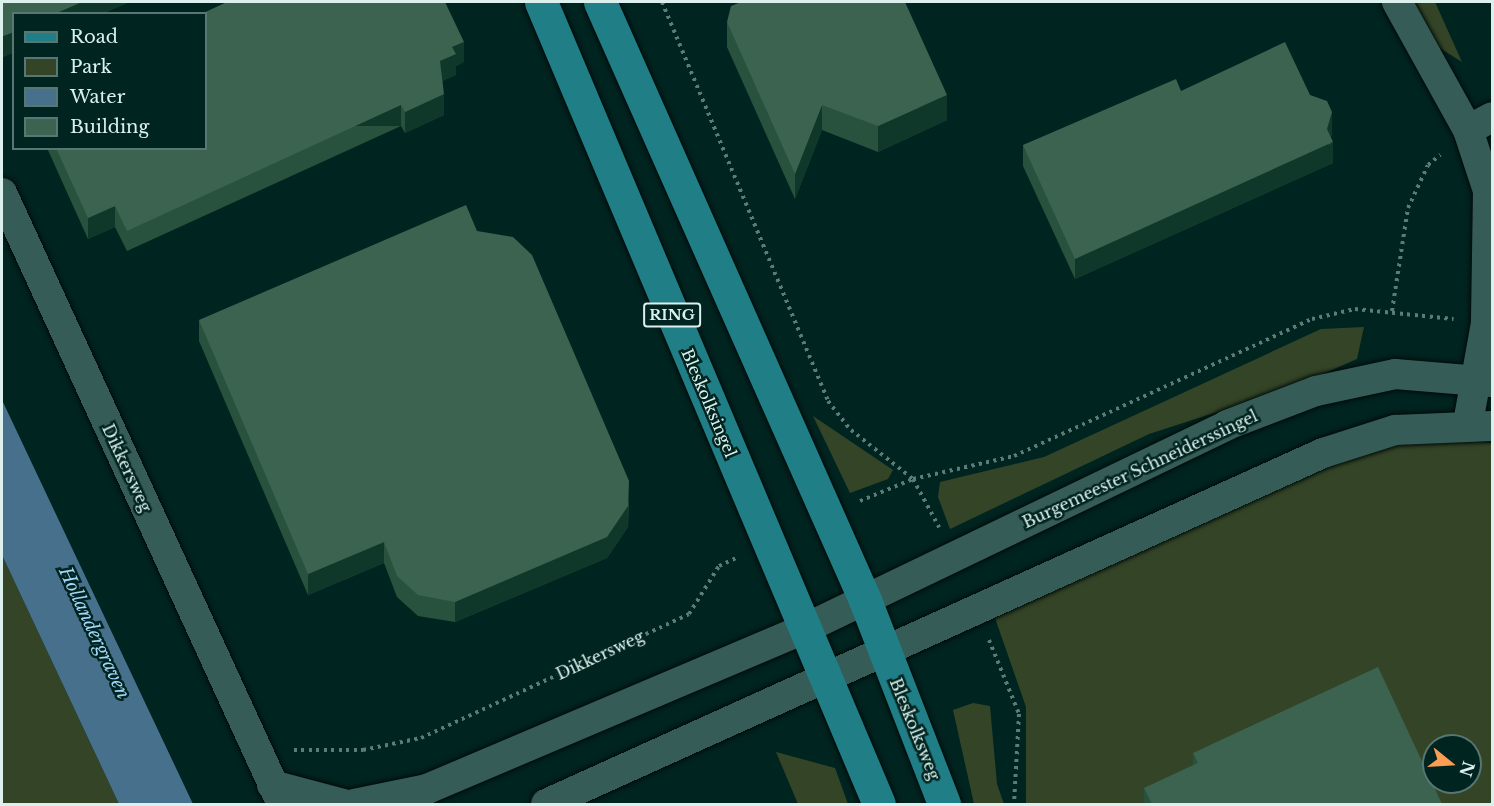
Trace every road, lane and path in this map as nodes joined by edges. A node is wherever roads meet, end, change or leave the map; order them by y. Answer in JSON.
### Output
{"nodes":[{"id":1,"x":541,"y":2,"type":"edge"},
{"id":2,"x":600,"y":2,"type":"edge"},
{"id":3,"x":662,"y":2,"type":"edge"},
{"id":4,"x":1397,"y":2,"type":"edge"},
{"id":5,"x":1480,"y":124,"type":"edge"},
{"id":6,"x":2,"y":193,"type":"edge"},
{"id":7,"x":1392,"y":311,"type":"junction"},
{"id":8,"x":1486,"y":323,"type":"junction"},
{"id":9,"x":1484,"y":380,"type":"edge"},
{"id":10,"x":1480,"y":424,"type":"edge"},
{"id":11,"x":913,"y":479,"type":"junction"},
{"id":12,"x":827,"y":517,"type":"junction"},
{"id":13,"x":768,"y":544,"type":"junction"},
{"id":14,"x":865,"y":600,"type":"junction"},
{"id":15,"x":804,"y":629,"type":"junction"},
{"id":16,"x":885,"y":654,"type":"junction"},
{"id":17,"x":828,"y":681,"type":"junction"},
{"id":18,"x":253,"y":744,"type":"junction"},
{"id":19,"x":277,"y":795,"type":"edge"},
{"id":20,"x":344,"y":804,"type":"edge"},
{"id":21,"x":354,"y":804,"type":"edge"},
{"id":22,"x":546,"y":804,"type":"edge"},
{"id":23,"x":879,"y":804,"type":"edge"},
{"id":24,"x":944,"y":804,"type":"edge"}],
"edges":[{"from":1,"to":13,"type":"main road","name":"Bleskolksingel","number":"RING"},
{"from":2,"to":12,"type":"main road"},
{"from":3,"to":11,"type":"path"},
{"from":4,"to":5,"type":"street"},
{"from":5,"to":7,"type":"path"},
{"from":5,"to":8,"type":"street"},
{"from":6,"to":18,"type":"street","name":"Dikkersweg"},
{"from":7,"to":8,"type":"path"},
{"from":7,"to":11,"type":"path"},
{"from":8,"to":9,"type":"street"},
{"from":9,"to":10,"type":"street"},
{"from":9,"to":14,"type":"street","name":"Burgemeester Schneiderssingel"},
{"from":10,"to":16,"type":"street"},
{"from":11,"to":12,"type":"path"},
{"from":12,"to":14,"type":"main road"},
{"from":13,"to":15,"type":"main road","name":"Bleskolksingel","number":"RING"},
{"from":13,"to":18,"type":"path","name":"Dikkersweg"},
{"from":14,"to":15,"type":"street","name":"Burgemeester Schneiderssingel"},
{"from":14,"to":16,"type":"main road"},
{"from":15,"to":17,"type":"main road","name":"Bleskolksingel","number":"RING"},
{"from":15,"to":21,"type":"street"},
{"from":16,"to":17,"type":"street"},
{"from":16,"to":24,"type":"main road","name":"Bleskolksweg"},
{"from":17,"to":22,"type":"street"},
{"from":17,"to":23,"type":"main road","name":"Bleskolksingel","number":"RING"},
{"from":18,"to":19,"type":"street","name":"Dikkersweg"},
{"from":19,"to":20,"type":"street","name":"Dikkersweg"}]}
